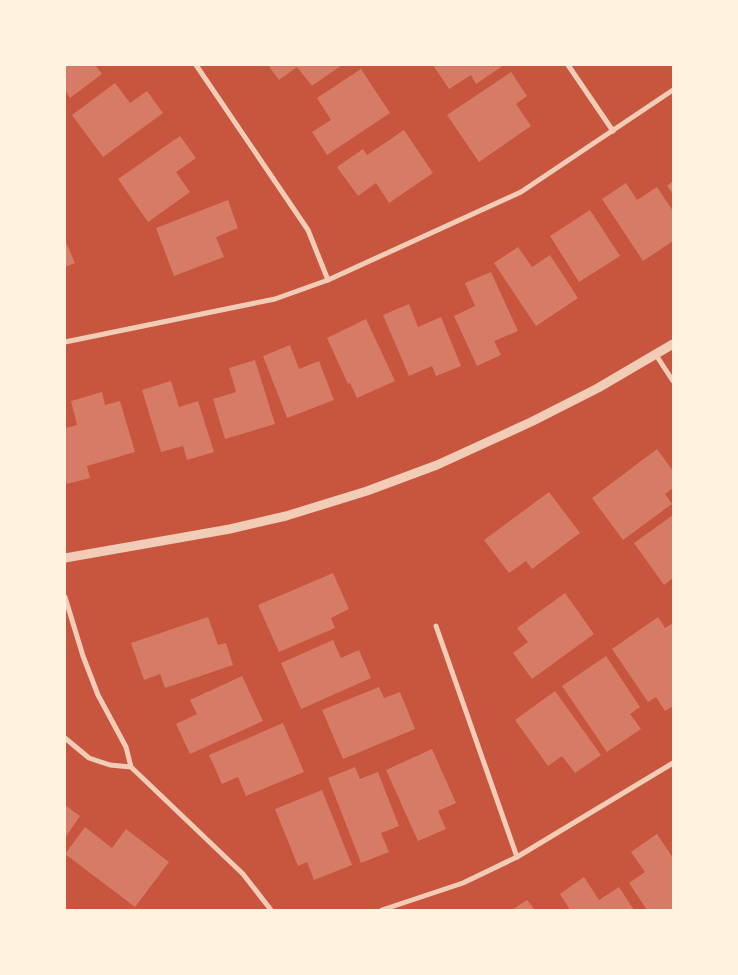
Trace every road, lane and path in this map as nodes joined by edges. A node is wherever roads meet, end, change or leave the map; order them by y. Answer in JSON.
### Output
{"nodes":[{"id":1,"x":196,"y":65,"type":"edge"},
{"id":2,"x":568,"y":65,"type":"edge"},
{"id":3,"x":673,"y":90,"type":"edge"},
{"id":4,"x":613,"y":132,"type":"junction"},
{"id":5,"x":328,"y":280,"type":"junction"},
{"id":6,"x":65,"y":342,"type":"edge"},
{"id":7,"x":673,"y":344,"type":"edge"},
{"id":8,"x":656,"y":355,"type":"junction"},
{"id":9,"x":673,"y":381,"type":"edge"},
{"id":10,"x":65,"y":558,"type":"edge"},
{"id":11,"x":65,"y":597,"type":"edge"},
{"id":12,"x":436,"y":626,"type":"dead end"},
{"id":13,"x":65,"y":738,"type":"edge"},
{"id":14,"x":673,"y":763,"type":"edge"},
{"id":15,"x":131,"y":767,"type":"junction"},
{"id":16,"x":517,"y":857,"type":"junction"},
{"id":17,"x":271,"y":910,"type":"edge"},
{"id":18,"x":382,"y":910,"type":"edge"}],
"edges":[{"from":1,"to":5,"type":"street"},
{"from":2,"to":4,"type":"street"},
{"from":3,"to":4,"type":"street"},
{"from":4,"to":5,"type":"street"},
{"from":5,"to":6,"type":"street"},
{"from":7,"to":8,"type":"street"},
{"from":8,"to":9,"type":"street"},
{"from":8,"to":10,"type":"street"},
{"from":11,"to":15,"type":"street"},
{"from":12,"to":16,"type":"street"},
{"from":13,"to":15,"type":"street"},
{"from":14,"to":16,"type":"street"},
{"from":15,"to":17,"type":"street"},
{"from":16,"to":18,"type":"street"}]}
